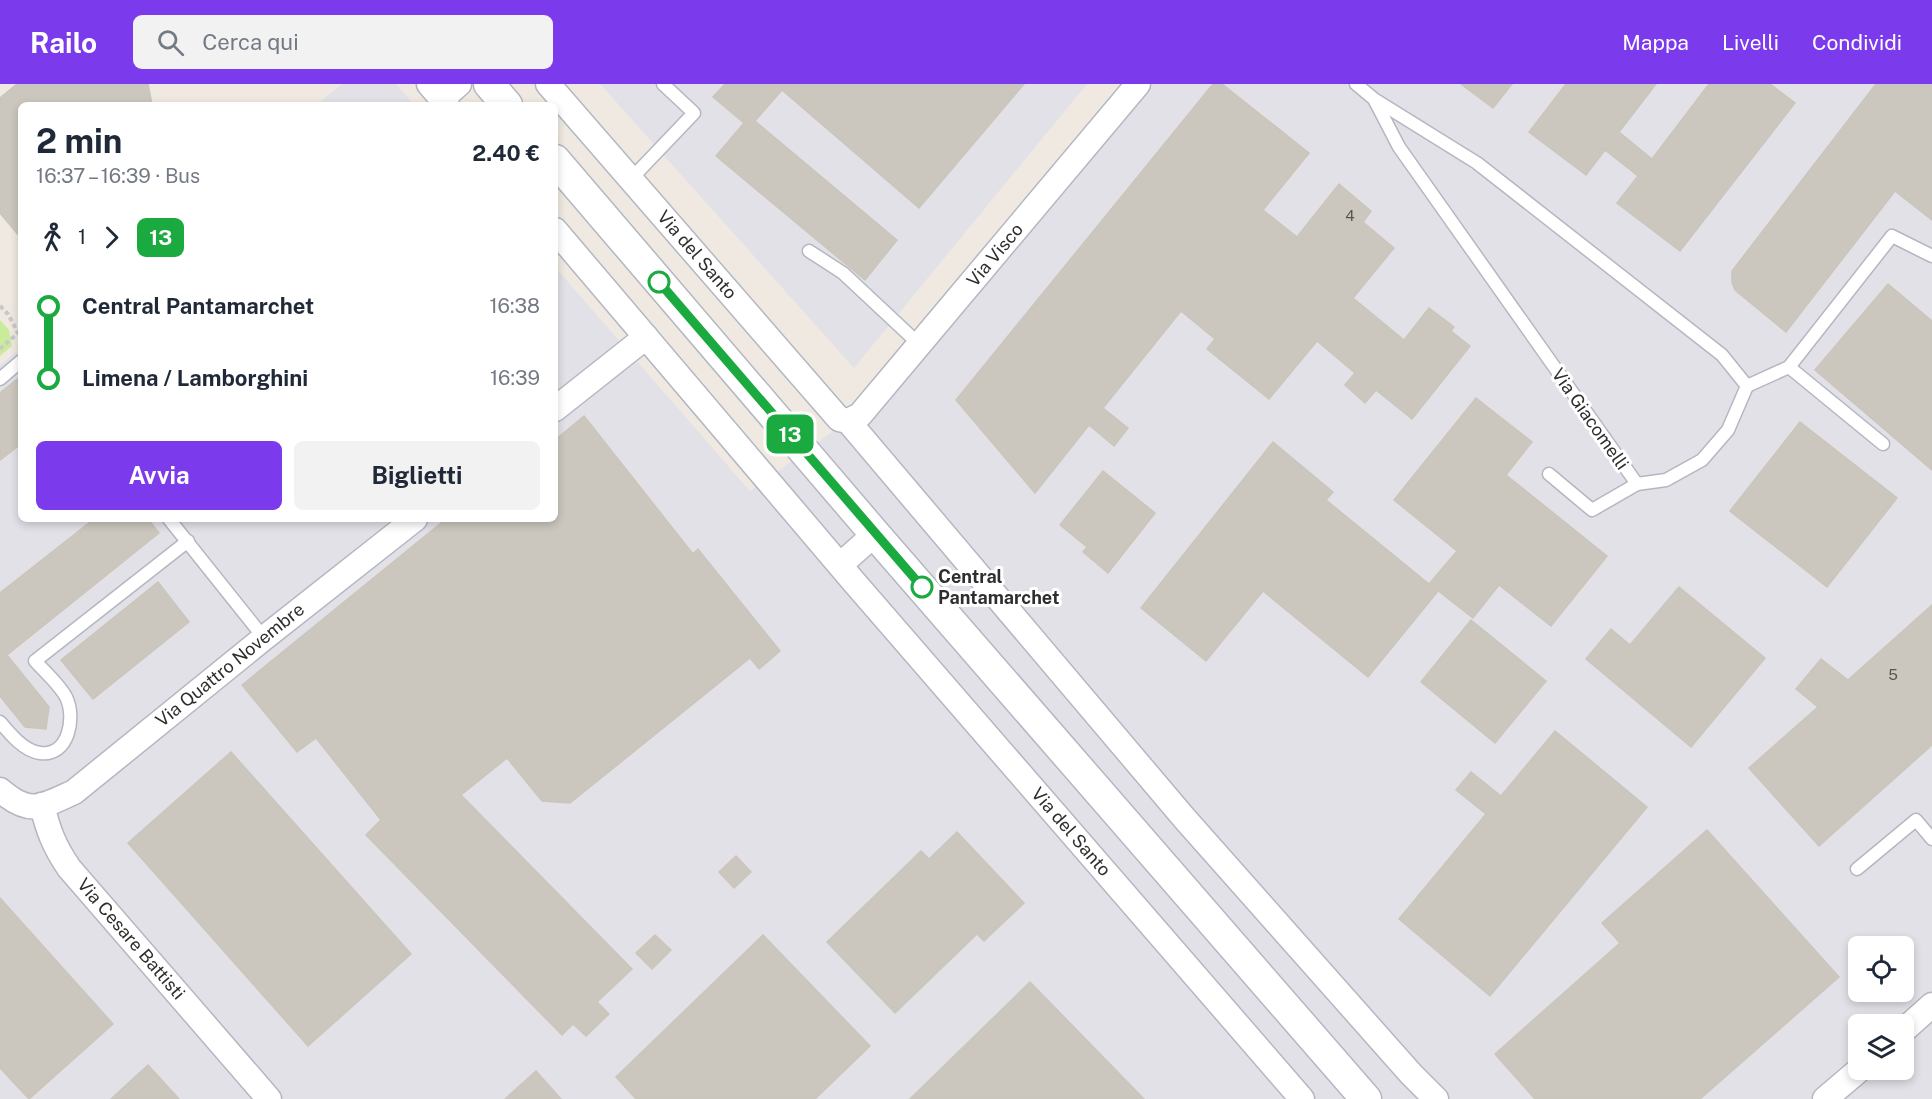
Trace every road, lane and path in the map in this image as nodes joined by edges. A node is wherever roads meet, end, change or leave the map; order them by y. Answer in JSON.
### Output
{"nodes":[{"id":1,"x":489,"y":84,"type":"edge"},
{"id":2,"x":548,"y":84,"type":"edge"},
{"id":3,"x":663,"y":84,"type":"edge"},
{"id":4,"x":1138,"y":84,"type":"edge"},
{"id":5,"x":1356,"y":84,"type":"edge"},
{"id":6,"x":1374,"y":99,"type":"junction"},
{"id":7,"x":504,"y":102,"type":"edge"},
{"id":8,"x":558,"y":164,"type":"edge"},
{"id":9,"x":631,"y":179,"type":"junction"},
{"id":10,"x":558,"y":234,"type":"edge"},
{"id":11,"x":809,"y":251,"type":"dead end"},
{"id":12,"x":1932,"y":256,"type":"edge"},
{"id":13,"x":0,"y":306,"type":"edge"},
{"id":14,"x":646,"y":337,"type":"junction"},
{"id":15,"x":920,"y":345,"type":"junction"},
{"id":16,"x":0,"y":349,"type":"edge"},
{"id":17,"x":18,"y":364,"type":"edge"},
{"id":18,"x":1789,"y":367,"type":"junction"},
{"id":19,"x":0,"y":379,"type":"edge"},
{"id":20,"x":1747,"y":386,"type":"junction"},
{"id":21,"x":558,"y":407,"type":"edge"},
{"id":22,"x":848,"y":421,"type":"junction"},
{"id":23,"x":1883,"y":444,"type":"dead end"},
{"id":24,"x":1549,"y":474,"type":"dead end"},
{"id":25,"x":1637,"y":484,"type":"junction"},
{"id":26,"x":172,"y":522,"type":"edge"},
{"id":27,"x":411,"y":522,"type":"edge"},
{"id":28,"x":875,"y":534,"type":"junction"},
{"id":29,"x":188,"y":541,"type":"junction"},
{"id":30,"x":840,"y":565,"type":"junction"},
{"id":31,"x":264,"y":638,"type":"junction"},
{"id":32,"x":0,"y":723,"type":"edge"},
{"id":33,"x":0,"y":790,"type":"edge"},
{"id":34,"x":42,"y":805,"type":"junction"},
{"id":35,"x":1932,"y":839,"type":"edge"},
{"id":36,"x":1857,"y":869,"type":"dead end"},
{"id":37,"x":1932,"y":1005,"type":"edge"},
{"id":38,"x":1914,"y":1021,"type":"edge"},
{"id":39,"x":1848,"y":1079,"type":"edge"},
{"id":40,"x":269,"y":1099,"type":"edge"},
{"id":41,"x":1302,"y":1099,"type":"edge"},
{"id":42,"x":1366,"y":1099,"type":"edge"},
{"id":43,"x":1436,"y":1099,"type":"edge"},
{"id":44,"x":1825,"y":1099,"type":"edge"}],
"edges":[{"from":1,"to":7,"type":"street"},
{"from":2,"to":9,"type":"street","name":"Via del Santo"},
{"from":3,"to":9,"type":"lane"},
{"from":4,"to":15,"type":"street","name":"Via Visco"},
{"from":5,"to":6,"type":"lane","name":"Via Giacomelli"},
{"from":6,"to":20,"type":"lane","name":"Via Giacomelli"},
{"from":6,"to":25,"type":"lane","name":"Via Giacomelli"},
{"from":8,"to":28,"type":"street"},
{"from":9,"to":22,"type":"street","name":"Via del Santo"},
{"from":10,"to":14,"type":"street","name":"Via del Santo"},
{"from":11,"to":15,"type":"lane"},
{"from":12,"to":18,"type":"lane"},
{"from":13,"to":16,"type":"path"},
{"from":14,"to":21,"type":"street"},
{"from":14,"to":30,"type":"street","name":"Via del Santo"},
{"from":15,"to":22,"type":"street","name":"Via Visco"},
{"from":17,"to":19,"type":"lane"},
{"from":18,"to":20,"type":"lane"},
{"from":18,"to":23,"type":"lane"},
{"from":20,"to":25,"type":"lane","name":"Via Giacomelli"},
{"from":22,"to":43,"type":"street","name":"Via del Santo"},
{"from":24,"to":25,"type":"lane"},
{"from":26,"to":29,"type":"lane"},
{"from":27,"to":31,"type":"street","name":"Via Quattro Novembre"},
{"from":28,"to":30,"type":"street"},
{"from":28,"to":42,"type":"street"},
{"from":29,"to":31,"type":"lane"},
{"from":29,"to":32,"type":"lane"},
{"from":30,"to":41,"type":"street","name":"Via del Santo"},
{"from":31,"to":34,"type":"street","name":"Via Quattro Novembre"},
{"from":33,"to":34,"type":"street"},
{"from":34,"to":40,"type":"street","name":"Via Cesare Battisti"},
{"from":35,"to":36,"type":"lane"},
{"from":37,"to":38,"type":"street"},
{"from":39,"to":44,"type":"street"}]}
